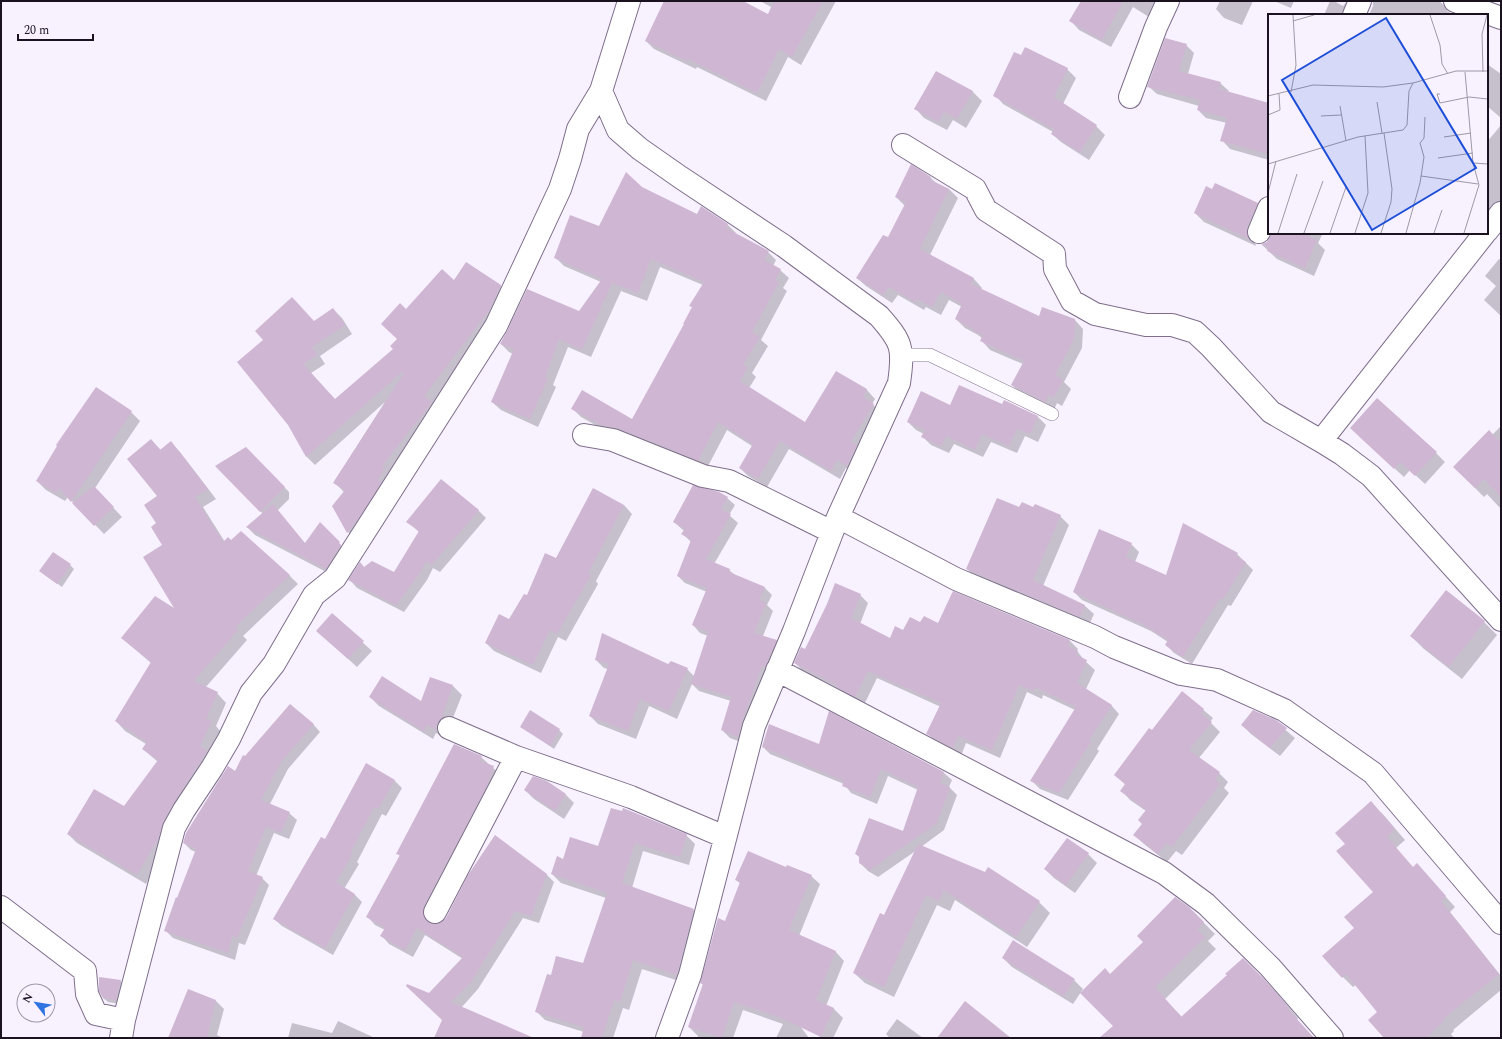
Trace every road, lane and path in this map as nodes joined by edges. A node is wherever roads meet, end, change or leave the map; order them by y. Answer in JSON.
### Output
{"nodes":[{"id":1,"x":629,"y":1,"type":"edge"},
{"id":2,"x":1168,"y":1,"type":"edge"},
{"id":3,"x":1360,"y":1,"type":"edge"},
{"id":4,"x":1455,"y":1,"type":"edge"},
{"id":5,"x":1354,"y":14,"type":"edge"},
{"id":6,"x":1501,"y":18,"type":"edge"},
{"id":7,"x":601,"y":91,"type":"junction"},
{"id":8,"x":1130,"y":97,"type":"dead end"},
{"id":9,"x":578,"y":129,"type":"junction"},
{"id":10,"x":618,"y":130,"type":"junction"},
{"id":11,"x":902,"y":145,"type":"dead end"},
{"id":12,"x":1268,"y":210,"type":"edge"},
{"id":13,"x":1501,"y":213,"type":"edge"},
{"id":14,"x":1488,"y":230,"type":"edge"},
{"id":15,"x":1259,"y":232,"type":"dead end"},
{"id":16,"x":1484,"y":234,"type":"edge"},
{"id":17,"x":901,"y":355,"type":"junction"},
{"id":18,"x":1052,"y":414,"type":"dead end"},
{"id":19,"x":584,"y":435,"type":"dead end"},
{"id":20,"x":1321,"y":441,"type":"junction"},
{"id":21,"x":835,"y":525,"type":"junction"},
{"id":22,"x":1501,"y":620,"type":"edge"},
{"id":23,"x":777,"y":670,"type":"junction"},
{"id":24,"x":449,"y":728,"type":"dead end"},
{"id":25,"x":516,"y":757,"type":"junction"},
{"id":26,"x":725,"y":837,"type":"junction"},
{"id":27,"x":1,"y":907,"type":"edge"},
{"id":28,"x":435,"y":912,"type":"dead end"},
{"id":29,"x":1501,"y":922,"type":"edge"},
{"id":30,"x":123,"y":1029,"type":"edge"},
{"id":31,"x":667,"y":1038,"type":"edge"},
{"id":32,"x":1332,"y":1038,"type":"edge"}],
"edges":[{"from":1,"to":7,"type":"street"},
{"from":2,"to":8,"type":"street"},
{"from":3,"to":5,"type":"street"},
{"from":4,"to":6,"type":"street"},
{"from":7,"to":9,"type":"street"},
{"from":7,"to":10,"type":"street"},
{"from":9,"to":10,"type":"street"},
{"from":9,"to":30,"type":"street"},
{"from":10,"to":17,"type":"street"},
{"from":11,"to":20,"type":"street"},
{"from":12,"to":15,"type":"street"},
{"from":13,"to":14,"type":"street"},
{"from":16,"to":20,"type":"street"},
{"from":17,"to":18,"type":"lane"},
{"from":17,"to":21,"type":"street"},
{"from":19,"to":21,"type":"street"},
{"from":20,"to":22,"type":"street"},
{"from":21,"to":23,"type":"street"},
{"from":21,"to":29,"type":"street"},
{"from":23,"to":26,"type":"street"},
{"from":23,"to":32,"type":"street"},
{"from":24,"to":25,"type":"street"},
{"from":25,"to":26,"type":"street"},
{"from":25,"to":28,"type":"street"},
{"from":26,"to":31,"type":"street"},
{"from":27,"to":30,"type":"street"}]}
